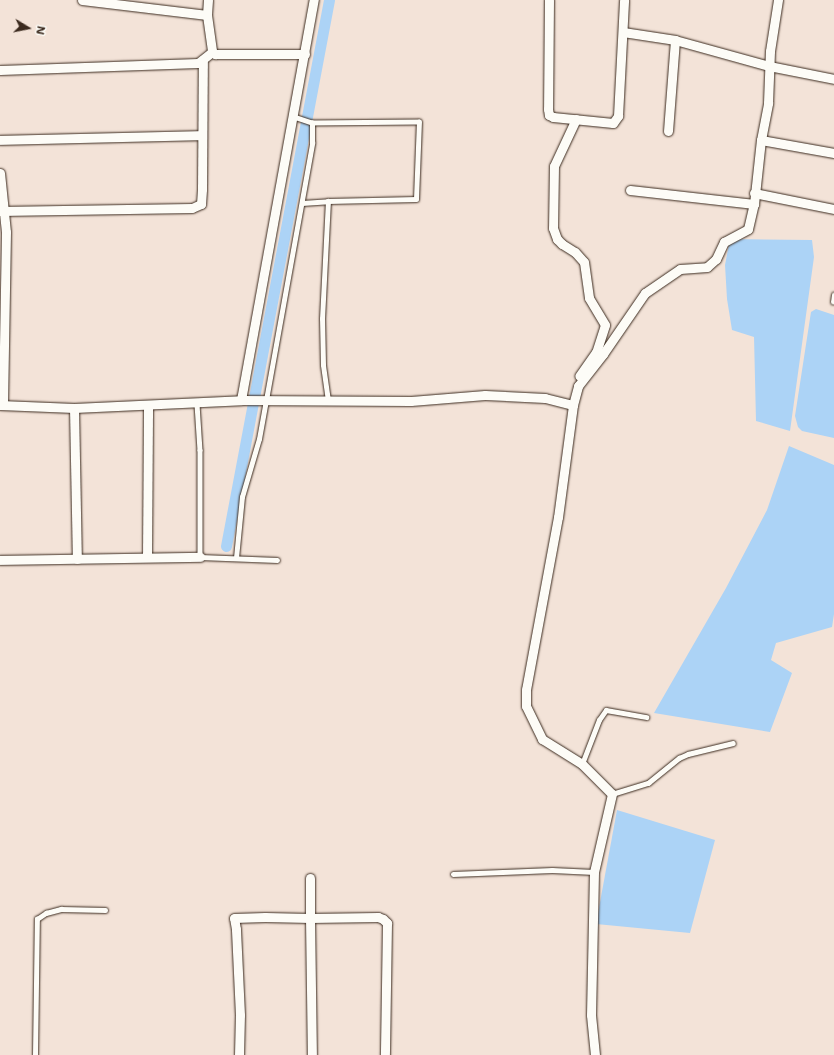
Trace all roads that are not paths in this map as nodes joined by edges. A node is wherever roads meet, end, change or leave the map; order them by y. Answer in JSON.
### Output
{"nodes":[{"id":1,"x":82,"y":0,"type":"edge"},
{"id":2,"x":208,"y":0,"type":"edge"},
{"id":3,"x":314,"y":0,"type":"edge"},
{"id":4,"x":548,"y":0,"type":"edge"},
{"id":5,"x":624,"y":0,"type":"edge"},
{"id":6,"x":778,"y":0,"type":"edge"},
{"id":7,"x":207,"y":15,"type":"junction"},
{"id":8,"x":623,"y":32,"type":"junction"},
{"id":9,"x":675,"y":40,"type":"junction"},
{"id":10,"x":212,"y":52,"type":"junction"},
{"id":11,"x":305,"y":54,"type":"junction"},
{"id":12,"x":202,"y":60,"type":"junction"},
{"id":13,"x":769,"y":66,"type":"junction"},
{"id":14,"x":0,"y":70,"type":"edge"},
{"id":15,"x":834,"y":79,"type":"edge"},
{"id":16,"x":293,"y":117,"type":"junction"},
{"id":17,"x":576,"y":119,"type":"junction"},
{"id":18,"x":312,"y":123,"type":"junction"},
{"id":19,"x":668,"y":131,"type":"dead end"},
{"id":20,"x":202,"y":135,"type":"junction"},
{"id":21,"x":0,"y":140,"type":"edge"},
{"id":22,"x":761,"y":140,"type":"junction"},
{"id":23,"x":834,"y":153,"type":"edge"},
{"id":24,"x":0,"y":173,"type":"edge"},
{"id":25,"x":630,"y":190,"type":"dead end"},
{"id":26,"x":754,"y":193,"type":"junction"},
{"id":27,"x":328,"y":201,"type":"junction"},
{"id":28,"x":302,"y":203,"type":"junction"},
{"id":29,"x":754,"y":204,"type":"junction"},
{"id":30,"x":834,"y":209,"type":"edge"},
{"id":31,"x":2,"y":211,"type":"edge"},
{"id":32,"x":834,"y":295,"type":"edge"},
{"id":33,"x":833,"y":302,"type":"dead end"},
{"id":34,"x":578,"y":386,"type":"junction"},
{"id":35,"x":240,"y":400,"type":"junction"},
{"id":36,"x":328,"y":401,"type":"junction"},
{"id":37,"x":260,"y":402,"type":"junction"},
{"id":38,"x":197,"y":404,"type":"junction"},
{"id":39,"x":2,"y":405,"type":"edge"},
{"id":40,"x":148,"y":405,"type":"junction"},
{"id":41,"x":573,"y":405,"type":"junction"},
{"id":42,"x":74,"y":408,"type":"junction"},
{"id":43,"x":148,"y":557,"type":"junction"},
{"id":44,"x":200,"y":557,"type":"junction"},
{"id":45,"x":236,"y":558,"type":"junction"},
{"id":46,"x":77,"y":559,"type":"junction"},
{"id":47,"x":0,"y":560,"type":"edge"},
{"id":48,"x":277,"y":560,"type":"dead end"},
{"id":49,"x":646,"y":717,"type":"dead end"},
{"id":50,"x":733,"y":743,"type":"dead end"},
{"id":51,"x":582,"y":764,"type":"junction"},
{"id":52,"x":612,"y":794,"type":"junction"},
{"id":53,"x":594,"y":872,"type":"junction"},
{"id":54,"x":453,"y":874,"type":"dead end"},
{"id":55,"x":310,"y":878,"type":"dead end"},
{"id":56,"x":105,"y":910,"type":"dead end"},
{"id":57,"x":310,"y":918,"type":"junction"},
{"id":58,"x":35,"y":1055,"type":"edge"},
{"id":59,"x":240,"y":1055,"type":"edge"},
{"id":60,"x":312,"y":1055,"type":"edge"},
{"id":61,"x":385,"y":1055,"type":"edge"},
{"id":62,"x":595,"y":1055,"type":"edge"}],
"edges":[{"from":1,"to":7,"type":"street"},
{"from":2,"to":7,"type":"street"},
{"from":3,"to":11,"type":"street"},
{"from":4,"to":17,"type":"street"},
{"from":5,"to":8,"type":"street"},
{"from":6,"to":13,"type":"street"},
{"from":7,"to":10,"type":"street"},
{"from":8,"to":9,"type":"street"},
{"from":8,"to":17,"type":"street"},
{"from":9,"to":13,"type":"street"},
{"from":9,"to":19,"type":"street"},
{"from":10,"to":11,"type":"street"},
{"from":10,"to":12,"type":"street"},
{"from":11,"to":16,"type":"street"},
{"from":12,"to":14,"type":"street"},
{"from":12,"to":20,"type":"street"},
{"from":13,"to":15,"type":"street"},
{"from":13,"to":22,"type":"street"},
{"from":16,"to":18,"type":"lane"},
{"from":16,"to":35,"type":"street"},
{"from":17,"to":34,"type":"street"},
{"from":18,"to":27,"type":"lane"},
{"from":18,"to":28,"type":"lane"},
{"from":20,"to":21,"type":"street"},
{"from":20,"to":31,"type":"street"},
{"from":22,"to":23,"type":"street"},
{"from":22,"to":26,"type":"street"},
{"from":24,"to":31,"type":"street"},
{"from":25,"to":29,"type":"street"},
{"from":26,"to":29,"type":"street"},
{"from":26,"to":30,"type":"street"},
{"from":27,"to":28,"type":"lane"},
{"from":27,"to":36,"type":"lane"},
{"from":28,"to":37,"type":"lane"},
{"from":29,"to":34,"type":"street"},
{"from":31,"to":39,"type":"street"},
{"from":32,"to":33,"type":"lane"},
{"from":34,"to":41,"type":"street"},
{"from":35,"to":37,"type":"street"},
{"from":35,"to":38,"type":"street"},
{"from":36,"to":37,"type":"street"},
{"from":36,"to":41,"type":"street"},
{"from":37,"to":45,"type":"lane"},
{"from":38,"to":40,"type":"street"},
{"from":38,"to":44,"type":"lane"},
{"from":39,"to":42,"type":"street"},
{"from":40,"to":42,"type":"street"},
{"from":40,"to":43,"type":"street"},
{"from":41,"to":51,"type":"street"},
{"from":42,"to":46,"type":"street"},
{"from":43,"to":44,"type":"street"},
{"from":43,"to":46,"type":"street"},
{"from":44,"to":45,"type":"lane"},
{"from":45,"to":48,"type":"lane"},
{"from":46,"to":47,"type":"street"},
{"from":49,"to":51,"type":"lane"},
{"from":50,"to":52,"type":"lane"},
{"from":51,"to":52,"type":"street"},
{"from":52,"to":53,"type":"street"},
{"from":53,"to":54,"type":"lane"},
{"from":53,"to":62,"type":"street"},
{"from":55,"to":57,"type":"street"},
{"from":56,"to":58,"type":"lane"},
{"from":57,"to":59,"type":"street"},
{"from":57,"to":60,"type":"street"},
{"from":57,"to":61,"type":"street"}]}
